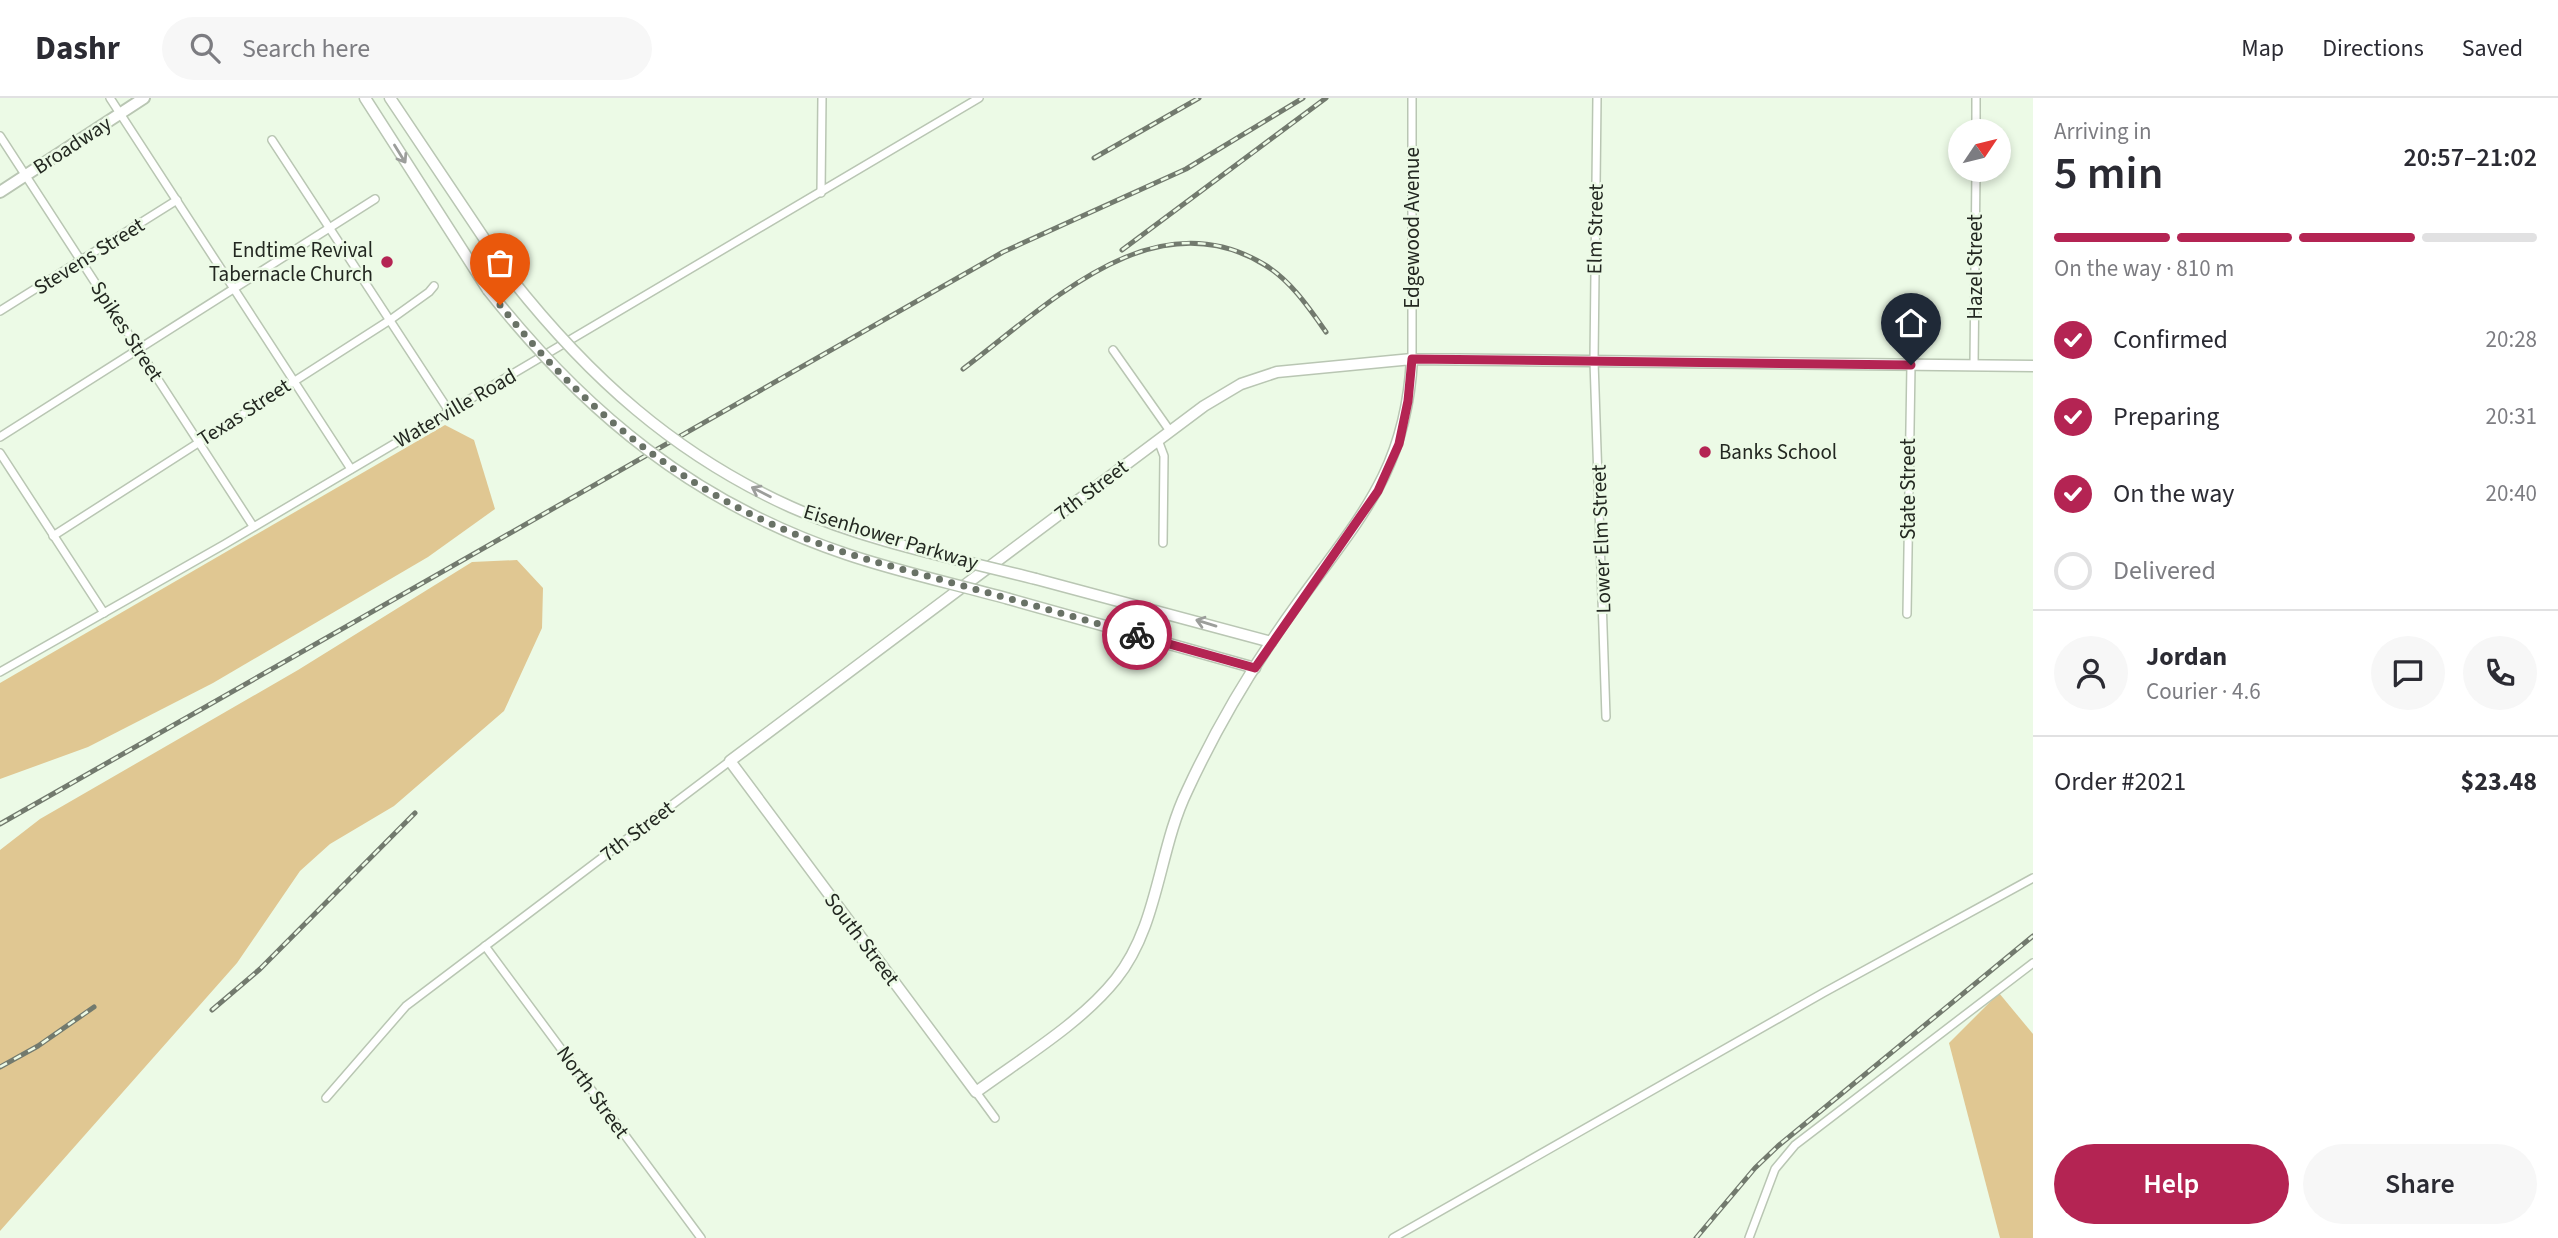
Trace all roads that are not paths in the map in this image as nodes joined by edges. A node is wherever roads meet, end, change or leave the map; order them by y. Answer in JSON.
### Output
{"nodes":[{"id":1,"x":110,"y":98,"type":"edge"},
{"id":2,"x":144,"y":98,"type":"edge"},
{"id":3,"x":365,"y":98,"type":"edge"},
{"id":4,"x":390,"y":98,"type":"edge"},
{"id":5,"x":821,"y":98,"type":"edge"},
{"id":6,"x":979,"y":98,"type":"edge"},
{"id":7,"x":1412,"y":98,"type":"edge"},
{"id":8,"x":1597,"y":98,"type":"edge"},
{"id":9,"x":1976,"y":98,"type":"edge"},
{"id":10,"x":120,"y":114,"type":"junction"},
{"id":11,"x":1976,"y":119,"type":"edge"},
{"id":12,"x":0,"y":136,"type":"edge"},
{"id":13,"x":272,"y":140,"type":"dead end"},
{"id":14,"x":26,"y":176,"type":"junction"},
{"id":15,"x":1976,"y":182,"type":"edge"},
{"id":16,"x":0,"y":192,"type":"edge"},
{"id":17,"x":821,"y":193,"type":"junction"},
{"id":18,"x":375,"y":199,"type":"dead end"},
{"id":19,"x":177,"y":201,"type":"junction"},
{"id":20,"x":331,"y":229,"type":"junction"},
{"id":21,"x":82,"y":261,"type":"junction"},
{"id":22,"x":434,"y":286,"type":"dead end"},
{"id":23,"x":235,"y":289,"type":"junction"},
{"id":24,"x":0,"y":311,"type":"edge"},
{"id":25,"x":390,"y":320,"type":"junction"},
{"id":26,"x":139,"y":350,"type":"junction"},
{"id":27,"x":1113,"y":350,"type":"dead end"},
{"id":28,"x":1412,"y":359,"type":"junction"},
{"id":29,"x":1594,"y":361,"type":"junction"},
{"id":30,"x":1911,"y":365,"type":"junction"},
{"id":31,"x":1974,"y":365,"type":"junction"},
{"id":32,"x":2033,"y":366,"type":"edge"},
{"id":33,"x":294,"y":379,"type":"junction"},
{"id":34,"x":449,"y":411,"type":"junction"},
{"id":35,"x":1170,"y":431,"type":"junction"},
{"id":36,"x":0,"y":437,"type":"edge"},
{"id":37,"x":1158,"y":440,"type":"junction"},
{"id":38,"x":199,"y":442,"type":"junction"},
{"id":39,"x":0,"y":453,"type":"edge"},
{"id":40,"x":351,"y":469,"type":"junction"},
{"id":41,"x":253,"y":526,"type":"junction"},
{"id":42,"x":53,"y":536,"type":"junction"},
{"id":43,"x":1163,"y":542,"type":"dead end"},
{"id":44,"x":104,"y":613,"type":"junction"},
{"id":45,"x":1907,"y":614,"type":"dead end"},
{"id":46,"x":1271,"y":642,"type":"junction"},
{"id":47,"x":1255,"y":668,"type":"junction"},
{"id":48,"x":0,"y":672,"type":"edge"},
{"id":49,"x":1606,"y":717,"type":"dead end"},
{"id":50,"x":730,"y":761,"type":"junction"},
{"id":51,"x":2033,"y":878,"type":"edge"},
{"id":52,"x":485,"y":946,"type":"junction"},
{"id":53,"x":2033,"y":963,"type":"edge"},
{"id":54,"x":976,"y":1092,"type":"junction"},
{"id":55,"x":326,"y":1098,"type":"dead end"},
{"id":56,"x":995,"y":1118,"type":"dead end"},
{"id":57,"x":701,"y":1238,"type":"edge"},
{"id":58,"x":1393,"y":1238,"type":"edge"},
{"id":59,"x":1749,"y":1238,"type":"edge"}],
"edges":[{"from":1,"to":10,"type":"street"},
{"from":2,"to":10,"type":"main road","name":"Broadway"},
{"from":3,"to":47,"type":"street","name":"Eisenhower Parkway","one_way":true,"bridge":true},
{"from":46,"to":4,"type":"street","name":"Eisenhower Parkway","one_way":true,"bridge":true},
{"from":5,"to":17,"type":"street"},
{"from":6,"to":17,"type":"street","name":"Waterville Road"},
{"from":7,"to":28,"type":"street","name":"Edgewood Avenue"},
{"from":8,"to":29,"type":"street","name":"Elm Street"},
{"from":9,"to":11,"type":"street"},
{"from":10,"to":14,"type":"main road","name":"Broadway"},
{"from":10,"to":19,"type":"street"},
{"from":12,"to":14,"type":"street","name":"Spikes Street"},
{"from":13,"to":20,"type":"street"},
{"from":14,"to":16,"type":"main road","name":"Broadway"},
{"from":14,"to":21,"type":"street","name":"Spikes Street"},
{"from":15,"to":31,"type":"street","name":"Hazel Street"},
{"from":17,"to":34,"type":"street","name":"Waterville Road"},
{"from":18,"to":20,"type":"street"},
{"from":19,"to":21,"type":"street","name":"Stevens Street"},
{"from":19,"to":23,"type":"street"},
{"from":20,"to":23,"type":"street"},
{"from":20,"to":25,"type":"street"},
{"from":21,"to":24,"type":"street","name":"Stevens Street"},
{"from":21,"to":26,"type":"street","name":"Spikes Street"},
{"from":22,"to":25,"type":"street","name":"Texas Street"},
{"from":23,"to":26,"type":"street"},
{"from":23,"to":33,"type":"street"},
{"from":25,"to":33,"type":"street","name":"Texas Street"},
{"from":25,"to":34,"type":"street"},
{"from":26,"to":36,"type":"street"},
{"from":26,"to":38,"type":"street","name":"Spikes Street"},
{"from":27,"to":35,"type":"street"},
{"from":28,"to":29,"type":"street","name":"7th Street"},
{"from":28,"to":35,"type":"street","name":"7th Street"},
{"from":28,"to":46,"type":"street"},
{"from":29,"to":30,"type":"street","name":"7th Street"},
{"from":29,"to":49,"type":"street","name":"Lower Elm Street"},
{"from":30,"to":31,"type":"street","name":"7th Street"},
{"from":30,"to":45,"type":"street","name":"State Street"},
{"from":31,"to":32,"type":"street","name":"7th Street"},
{"from":33,"to":38,"type":"street","name":"Texas Street"},
{"from":33,"to":40,"type":"street"},
{"from":34,"to":40,"type":"street","name":"Waterville Road"},
{"from":35,"to":37,"type":"street","name":"7th Street"},
{"from":37,"to":43,"type":"street"},
{"from":37,"to":50,"type":"street","name":"7th Street"},
{"from":38,"to":41,"type":"street","name":"Spikes Street"},
{"from":38,"to":42,"type":"street","name":"Texas Street"},
{"from":39,"to":42,"type":"street"},
{"from":40,"to":41,"type":"street","name":"Waterville Road"},
{"from":41,"to":44,"type":"street","name":"Waterville Road"},
{"from":42,"to":44,"type":"street"},
{"from":44,"to":48,"type":"street","name":"Waterville Road"},
{"from":46,"to":47,"type":"street"},
{"from":47,"to":54,"type":"street"},
{"from":50,"to":52,"type":"street","name":"7th Street"},
{"from":50,"to":54,"type":"street","name":"South Street"},
{"from":51,"to":58,"type":"street"},
{"from":52,"to":55,"type":"street","name":"7th Street"},
{"from":52,"to":57,"type":"street","name":"North Street"},
{"from":53,"to":59,"type":"street"},
{"from":54,"to":56,"type":"street","name":"South Street"}]}
